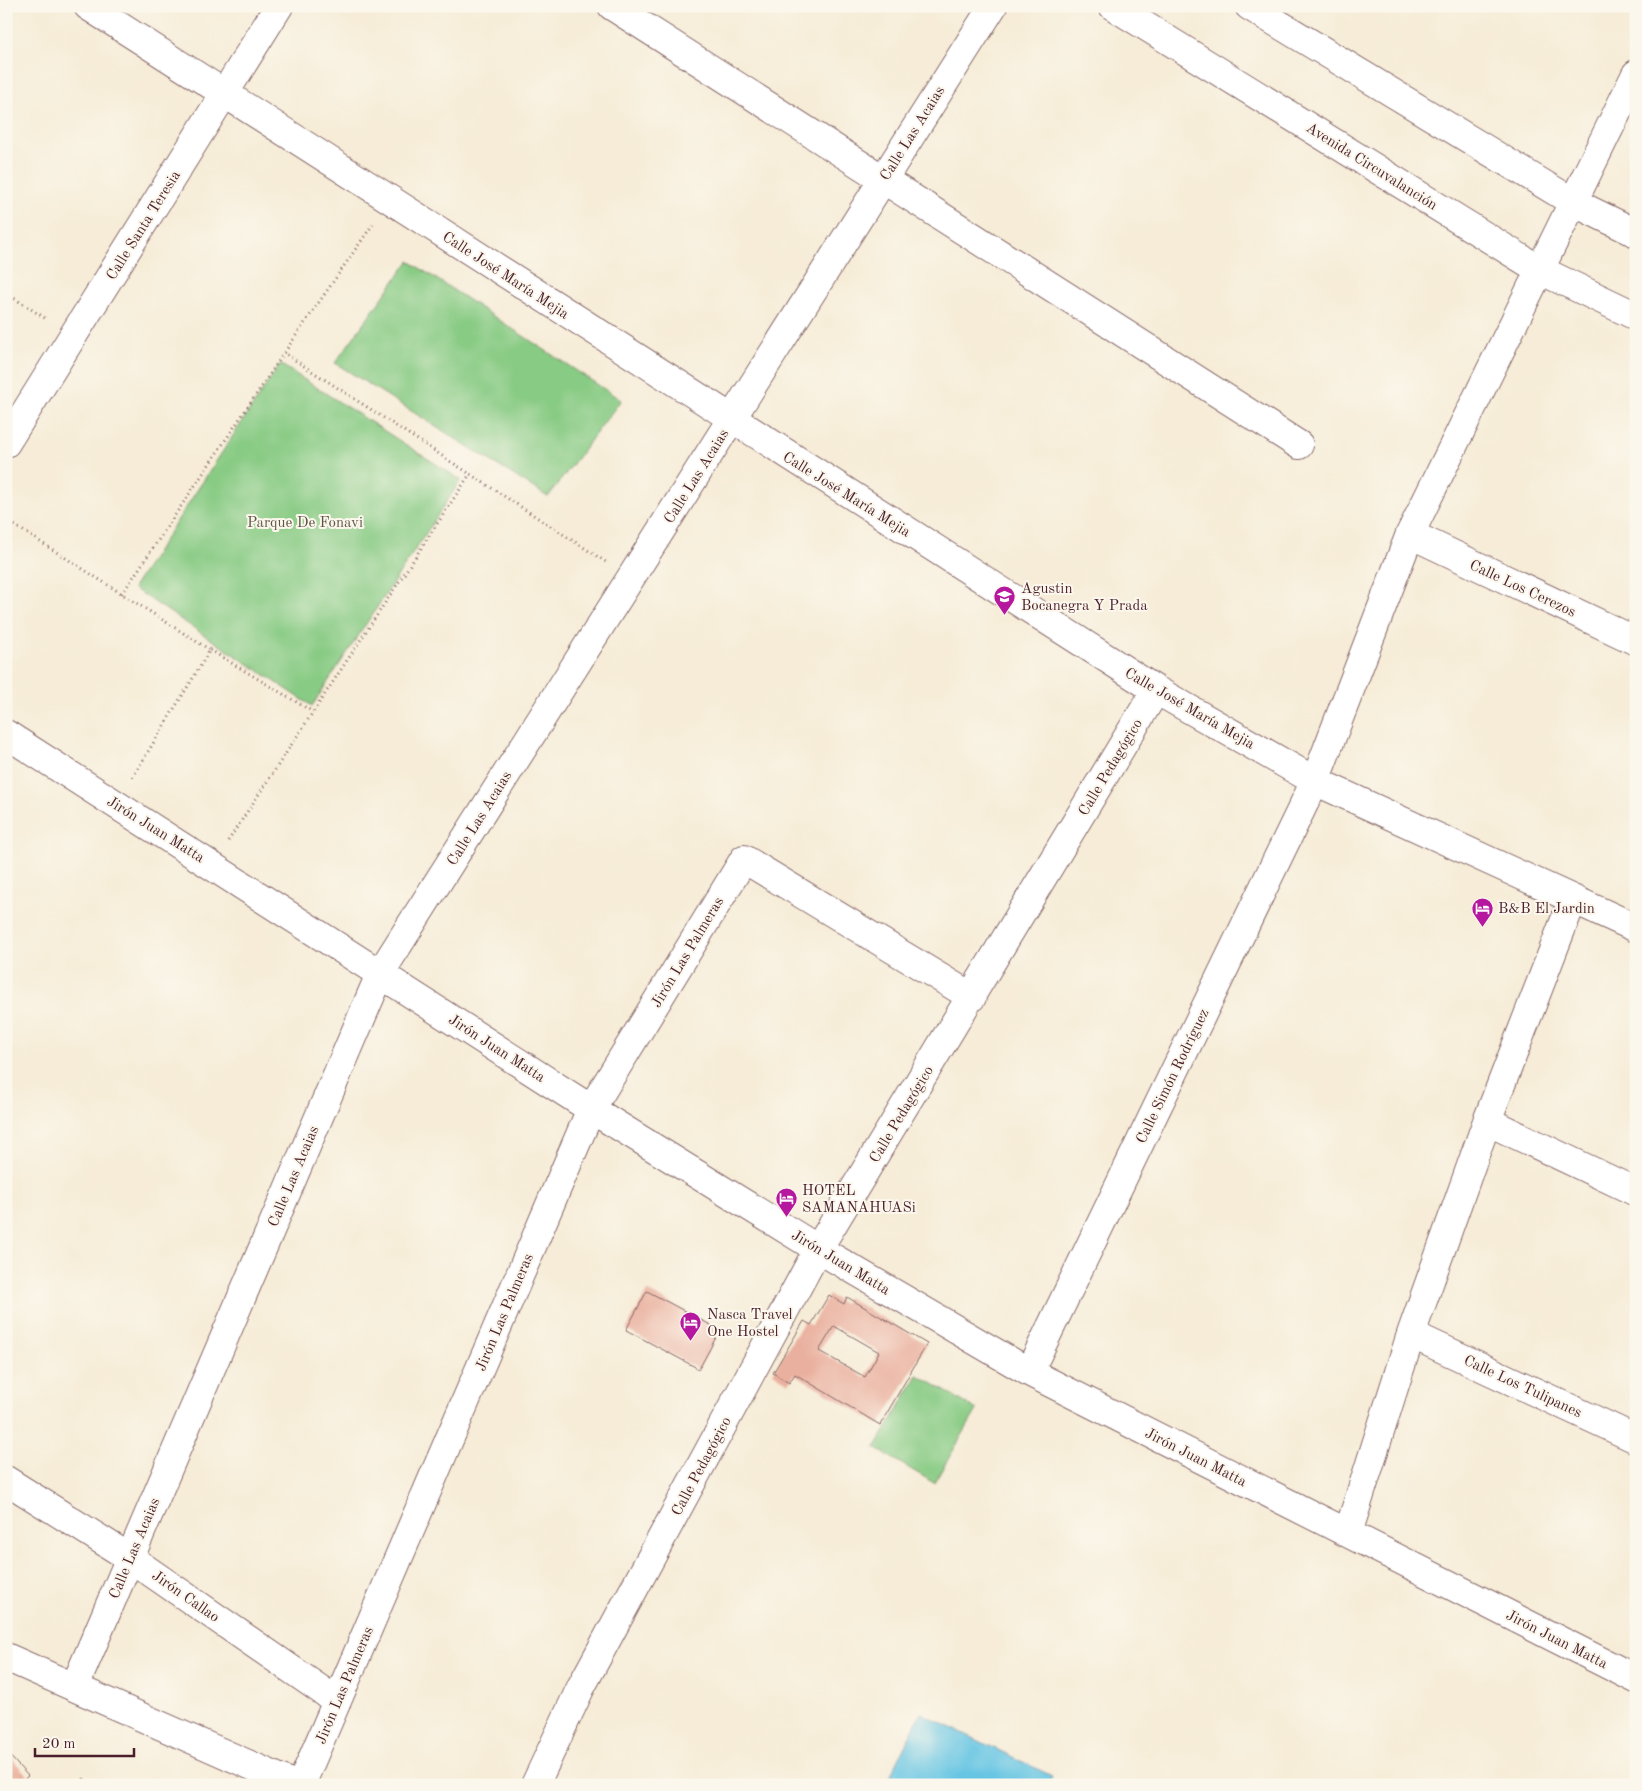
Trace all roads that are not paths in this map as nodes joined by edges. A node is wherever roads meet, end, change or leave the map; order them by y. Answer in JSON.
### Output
{"nodes":[{"id":1,"x":88,"y":6,"type":"edge"},
{"id":2,"x":279,"y":6,"type":"edge"},
{"id":3,"x":612,"y":6,"type":"edge"},
{"id":4,"x":992,"y":6,"type":"edge"},
{"id":5,"x":1113,"y":6,"type":"edge"},
{"id":6,"x":1249,"y":6,"type":"edge"},
{"id":7,"x":1636,"y":74,"type":"edge"},
{"id":8,"x":225,"y":95,"type":"junction"},
{"id":9,"x":884,"y":179,"type":"junction"},
{"id":10,"x":1573,"y":202,"type":"junction"},
{"id":11,"x":1636,"y":233,"type":"edge"},
{"id":12,"x":1540,"y":270,"type":"junction"},
{"id":13,"x":1636,"y":316,"type":"edge"},
{"id":14,"x":732,"y":420,"type":"junction"},
{"id":15,"x":6,"y":443,"type":"edge"},
{"id":16,"x":1298,"y":445,"type":"dead end"},
{"id":17,"x":1410,"y":534,"type":"junction"},
{"id":18,"x":1636,"y":642,"type":"edge"},
{"id":19,"x":1156,"y":690,"type":"junction"},
{"id":20,"x":6,"y":734,"type":"edge"},
{"id":21,"x":1315,"y":781,"type":"junction"},
{"id":22,"x":1573,"y":899,"type":"junction"},
{"id":23,"x":1636,"y":928,"type":"edge"},
{"id":24,"x":380,"y":972,"type":"junction"},
{"id":25,"x":972,"y":997,"type":"junction"},
{"id":26,"x":591,"y":1109,"type":"junction"},
{"id":27,"x":1487,"y":1121,"type":"junction"},
{"id":28,"x":1636,"y":1192,"type":"edge"},
{"id":29,"x":818,"y":1249,"type":"junction"},
{"id":30,"x":1411,"y":1334,"type":"junction"},
{"id":31,"x":1029,"y":1372,"type":"junction"},
{"id":32,"x":1636,"y":1439,"type":"edge"},
{"id":33,"x":6,"y":1480,"type":"edge"},
{"id":34,"x":1348,"y":1533,"type":"junction"},
{"id":35,"x":130,"y":1558,"type":"junction"},
{"id":36,"x":6,"y":1657,"type":"edge"},
{"id":37,"x":1636,"y":1679,"type":"edge"},
{"id":38,"x":74,"y":1686,"type":"junction"},
{"id":39,"x":337,"y":1701,"type":"junction"},
{"id":40,"x":295,"y":1785,"type":"edge"},
{"id":41,"x":301,"y":1785,"type":"edge"},
{"id":42,"x":535,"y":1785,"type":"edge"}],
"edges":[{"from":1,"to":8,"type":"street","name":"Calle José María Mejia"},
{"from":2,"to":8,"type":"street","name":"Calle Santa Teresia"},
{"from":3,"to":9,"type":"street"},
{"from":4,"to":9,"type":"street","name":"Calle Las Acaias"},
{"from":5,"to":12,"type":"street","name":"Avenida Circuvalanción"},
{"from":6,"to":10,"type":"street"},
{"from":7,"to":10,"type":"street","name":"Calle Simón Rodríguez"},
{"from":8,"to":14,"type":"street","name":"Calle José María Mejia"},
{"from":8,"to":15,"type":"street","name":"Calle Santa Teresia"},
{"from":9,"to":14,"type":"street","name":"Calle Las Acaias"},
{"from":9,"to":16,"type":"street"},
{"from":10,"to":11,"type":"street"},
{"from":10,"to":12,"type":"street","name":"Calle Simón Rodríguez"},
{"from":12,"to":13,"type":"street","name":"Avenida Circuvalanción"},
{"from":12,"to":17,"type":"street","name":"Calle Simón Rodríguez"},
{"from":14,"to":19,"type":"street","name":"Calle José María Mejia"},
{"from":14,"to":24,"type":"street","name":"Calle Las Acaias"},
{"from":17,"to":18,"type":"street","name":"Calle Los Cerezos"},
{"from":17,"to":21,"type":"street","name":"Calle Simón Rodríguez"},
{"from":19,"to":21,"type":"street","name":"Calle José María Mejia"},
{"from":19,"to":25,"type":"street","name":"Calle Pedagógico"},
{"from":20,"to":24,"type":"street","name":"Jirón Juan Matta"},
{"from":21,"to":22,"type":"street","name":"Calle José María Mejia"},
{"from":21,"to":31,"type":"street","name":"Calle Simón Rodríguez"},
{"from":22,"to":23,"type":"street","name":"Calle José María Mejia"},
{"from":22,"to":27,"type":"street"},
{"from":24,"to":26,"type":"street","name":"Jirón Juan Matta"},
{"from":24,"to":35,"type":"street","name":"Calle Las Acaias"},
{"from":25,"to":26,"type":"street","name":"Jirón Las Palmeras"},
{"from":25,"to":29,"type":"street","name":"Calle Pedagógico"},
{"from":26,"to":29,"type":"street","name":"Jirón Juan Matta"},
{"from":26,"to":39,"type":"street","name":"Jirón Las Palmeras"},
{"from":27,"to":28,"type":"street"},
{"from":27,"to":30,"type":"street"},
{"from":29,"to":31,"type":"street","name":"Jirón Juan Matta"},
{"from":29,"to":42,"type":"street","name":"Calle Pedagógico"},
{"from":30,"to":32,"type":"street","name":"Calle Los Tulipanes"},
{"from":30,"to":34,"type":"street"},
{"from":31,"to":34,"type":"street","name":"Jirón Juan Matta"},
{"from":33,"to":35,"type":"street","name":"Jirón Callao"},
{"from":34,"to":37,"type":"street","name":"Jirón Juan Matta"},
{"from":35,"to":38,"type":"street","name":"Calle Las Acaias"},
{"from":35,"to":39,"type":"street","name":"Jirón Callao"},
{"from":36,"to":38,"type":"street"},
{"from":38,"to":40,"type":"street"},
{"from":39,"to":41,"type":"street","name":"Jirón Las Palmeras"}]}
